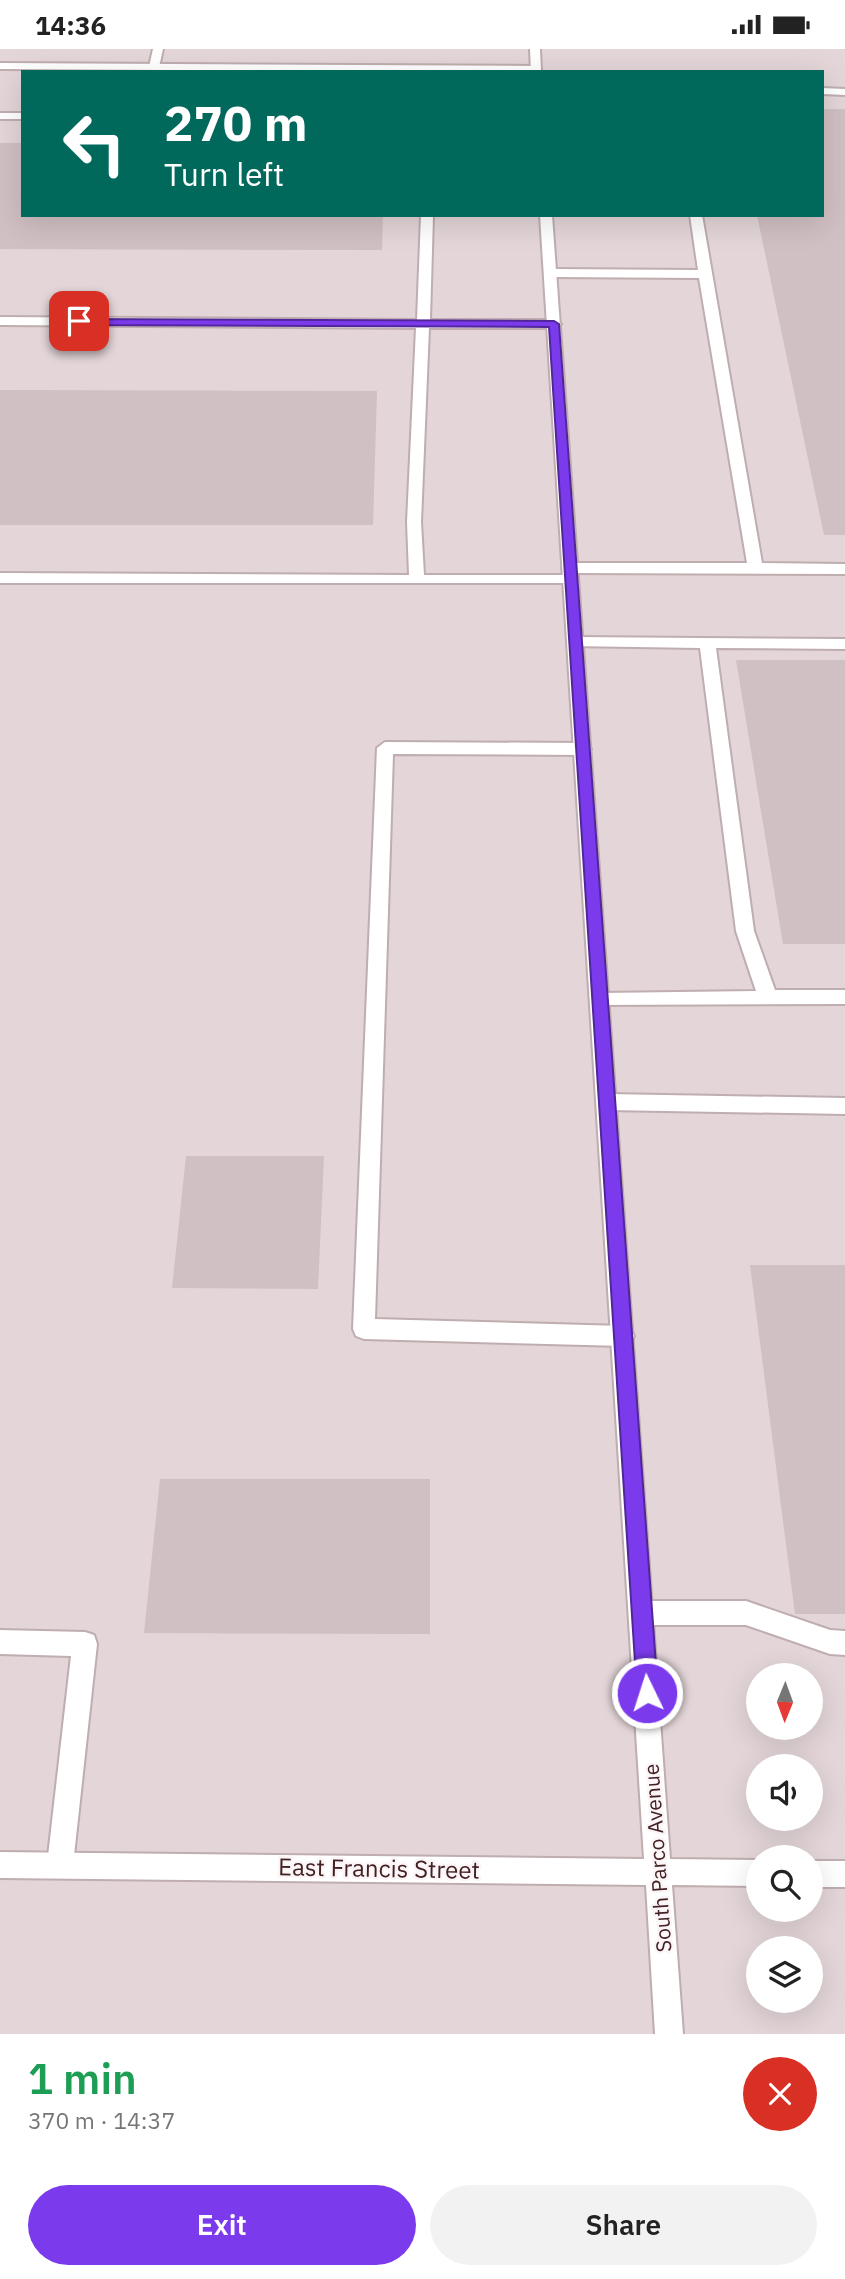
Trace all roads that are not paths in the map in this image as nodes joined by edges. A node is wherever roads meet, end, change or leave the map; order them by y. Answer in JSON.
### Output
{"nodes":[{"id":1,"x":158,"y":49,"type":"edge"},
{"id":2,"x":535,"y":49,"type":"edge"},
{"id":3,"x":0,"y":66,"type":"edge"},
{"id":4,"x":154,"y":67,"type":"junction"},
{"id":5,"x":141,"y":69,"type":"edge"},
{"id":6,"x":536,"y":70,"type":"edge"},
{"id":7,"x":824,"y":91,"type":"edge"},
{"id":8,"x":845,"y":92,"type":"edge"},
{"id":9,"x":0,"y":116,"type":"edge"},
{"id":10,"x":21,"y":116,"type":"edge"},
{"id":11,"x":427,"y":217,"type":"edge"},
{"id":12,"x":546,"y":217,"type":"edge"},
{"id":13,"x":696,"y":217,"type":"edge"},
{"id":14,"x":550,"y":273,"type":"junction"},
{"id":15,"x":705,"y":274,"type":"junction"},
{"id":16,"x":0,"y":321,"type":"edge"},
{"id":17,"x":423,"y":324,"type":"junction"},
{"id":18,"x":554,"y":324,"type":"junction"},
{"id":19,"x":755,"y":568,"type":"junction"},
{"id":20,"x":845,"y":569,"type":"edge"},
{"id":21,"x":571,"y":574,"type":"junction"},
{"id":22,"x":0,"y":578,"type":"edge"},
{"id":23,"x":417,"y":580,"type":"junction"},
{"id":24,"x":575,"y":642,"type":"junction"},
{"id":25,"x":707,"y":642,"type":"junction"},
{"id":26,"x":845,"y":644,"type":"edge"},
{"id":27,"x":583,"y":750,"type":"junction"},
{"id":28,"x":845,"y":997,"type":"edge"},
{"id":29,"x":768,"y":998,"type":"junction"},
{"id":30,"x":600,"y":1000,"type":"junction"},
{"id":31,"x":607,"y":1102,"type":"junction"},
{"id":32,"x":845,"y":1106,"type":"edge"},
{"id":33,"x":623,"y":1336,"type":"junction"},
{"id":34,"x":642,"y":1613,"type":"junction"},
{"id":35,"x":0,"y":1642,"type":"edge"},
{"id":36,"x":845,"y":1643,"type":"edge"},
{"id":37,"x":0,"y":1865,"type":"edge"},
{"id":38,"x":60,"y":1865,"type":"junction"},
{"id":39,"x":660,"y":1872,"type":"junction"},
{"id":40,"x":746,"y":1873,"type":"edge"},
{"id":41,"x":823,"y":1874,"type":"edge"},
{"id":42,"x":845,"y":1874,"type":"edge"},
{"id":43,"x":668,"y":2034,"type":"edge"}],
"edges":[{"from":1,"to":4,"type":"street"},
{"from":2,"to":6,"type":"street"},
{"from":3,"to":5,"type":"street"},
{"from":4,"to":5,"type":"street"},
{"from":4,"to":6,"type":"street"},
{"from":7,"to":8,"type":"street"},
{"from":9,"to":10,"type":"street"},
{"from":11,"to":17,"type":"street"},
{"from":12,"to":14,"type":"street","name":"South Parco Avenue"},
{"from":13,"to":15,"type":"street"},
{"from":14,"to":15,"type":"street"},
{"from":14,"to":18,"type":"street","name":"South Parco Avenue"},
{"from":15,"to":19,"type":"street"},
{"from":16,"to":17,"type":"street"},
{"from":17,"to":18,"type":"street"},
{"from":17,"to":23,"type":"street"},
{"from":18,"to":21,"type":"street","name":"South Parco Avenue"},
{"from":19,"to":20,"type":"street"},
{"from":19,"to":21,"type":"street"},
{"from":21,"to":23,"type":"street"},
{"from":21,"to":24,"type":"street","name":"South Parco Avenue"},
{"from":22,"to":23,"type":"street"},
{"from":24,"to":25,"type":"street"},
{"from":24,"to":27,"type":"street","name":"South Parco Avenue"},
{"from":25,"to":26,"type":"street"},
{"from":25,"to":29,"type":"street"},
{"from":27,"to":30,"type":"street","name":"South Parco Avenue"},
{"from":27,"to":33,"type":"street"},
{"from":28,"to":29,"type":"street"},
{"from":29,"to":30,"type":"street"},
{"from":30,"to":31,"type":"street","name":"South Parco Avenue"},
{"from":31,"to":32,"type":"street"},
{"from":31,"to":33,"type":"street","name":"South Parco Avenue"},
{"from":33,"to":34,"type":"street","name":"South Parco Avenue"},
{"from":34,"to":36,"type":"street"},
{"from":34,"to":39,"type":"street","name":"South Parco Avenue"},
{"from":35,"to":38,"type":"street"},
{"from":37,"to":38,"type":"street","name":"East Francis Street"},
{"from":38,"to":39,"type":"street","name":"East Francis Street"},
{"from":39,"to":40,"type":"street","name":"East Francis Street"},
{"from":39,"to":43,"type":"street","name":"South Parco Avenue"},
{"from":41,"to":42,"type":"street"}]}
